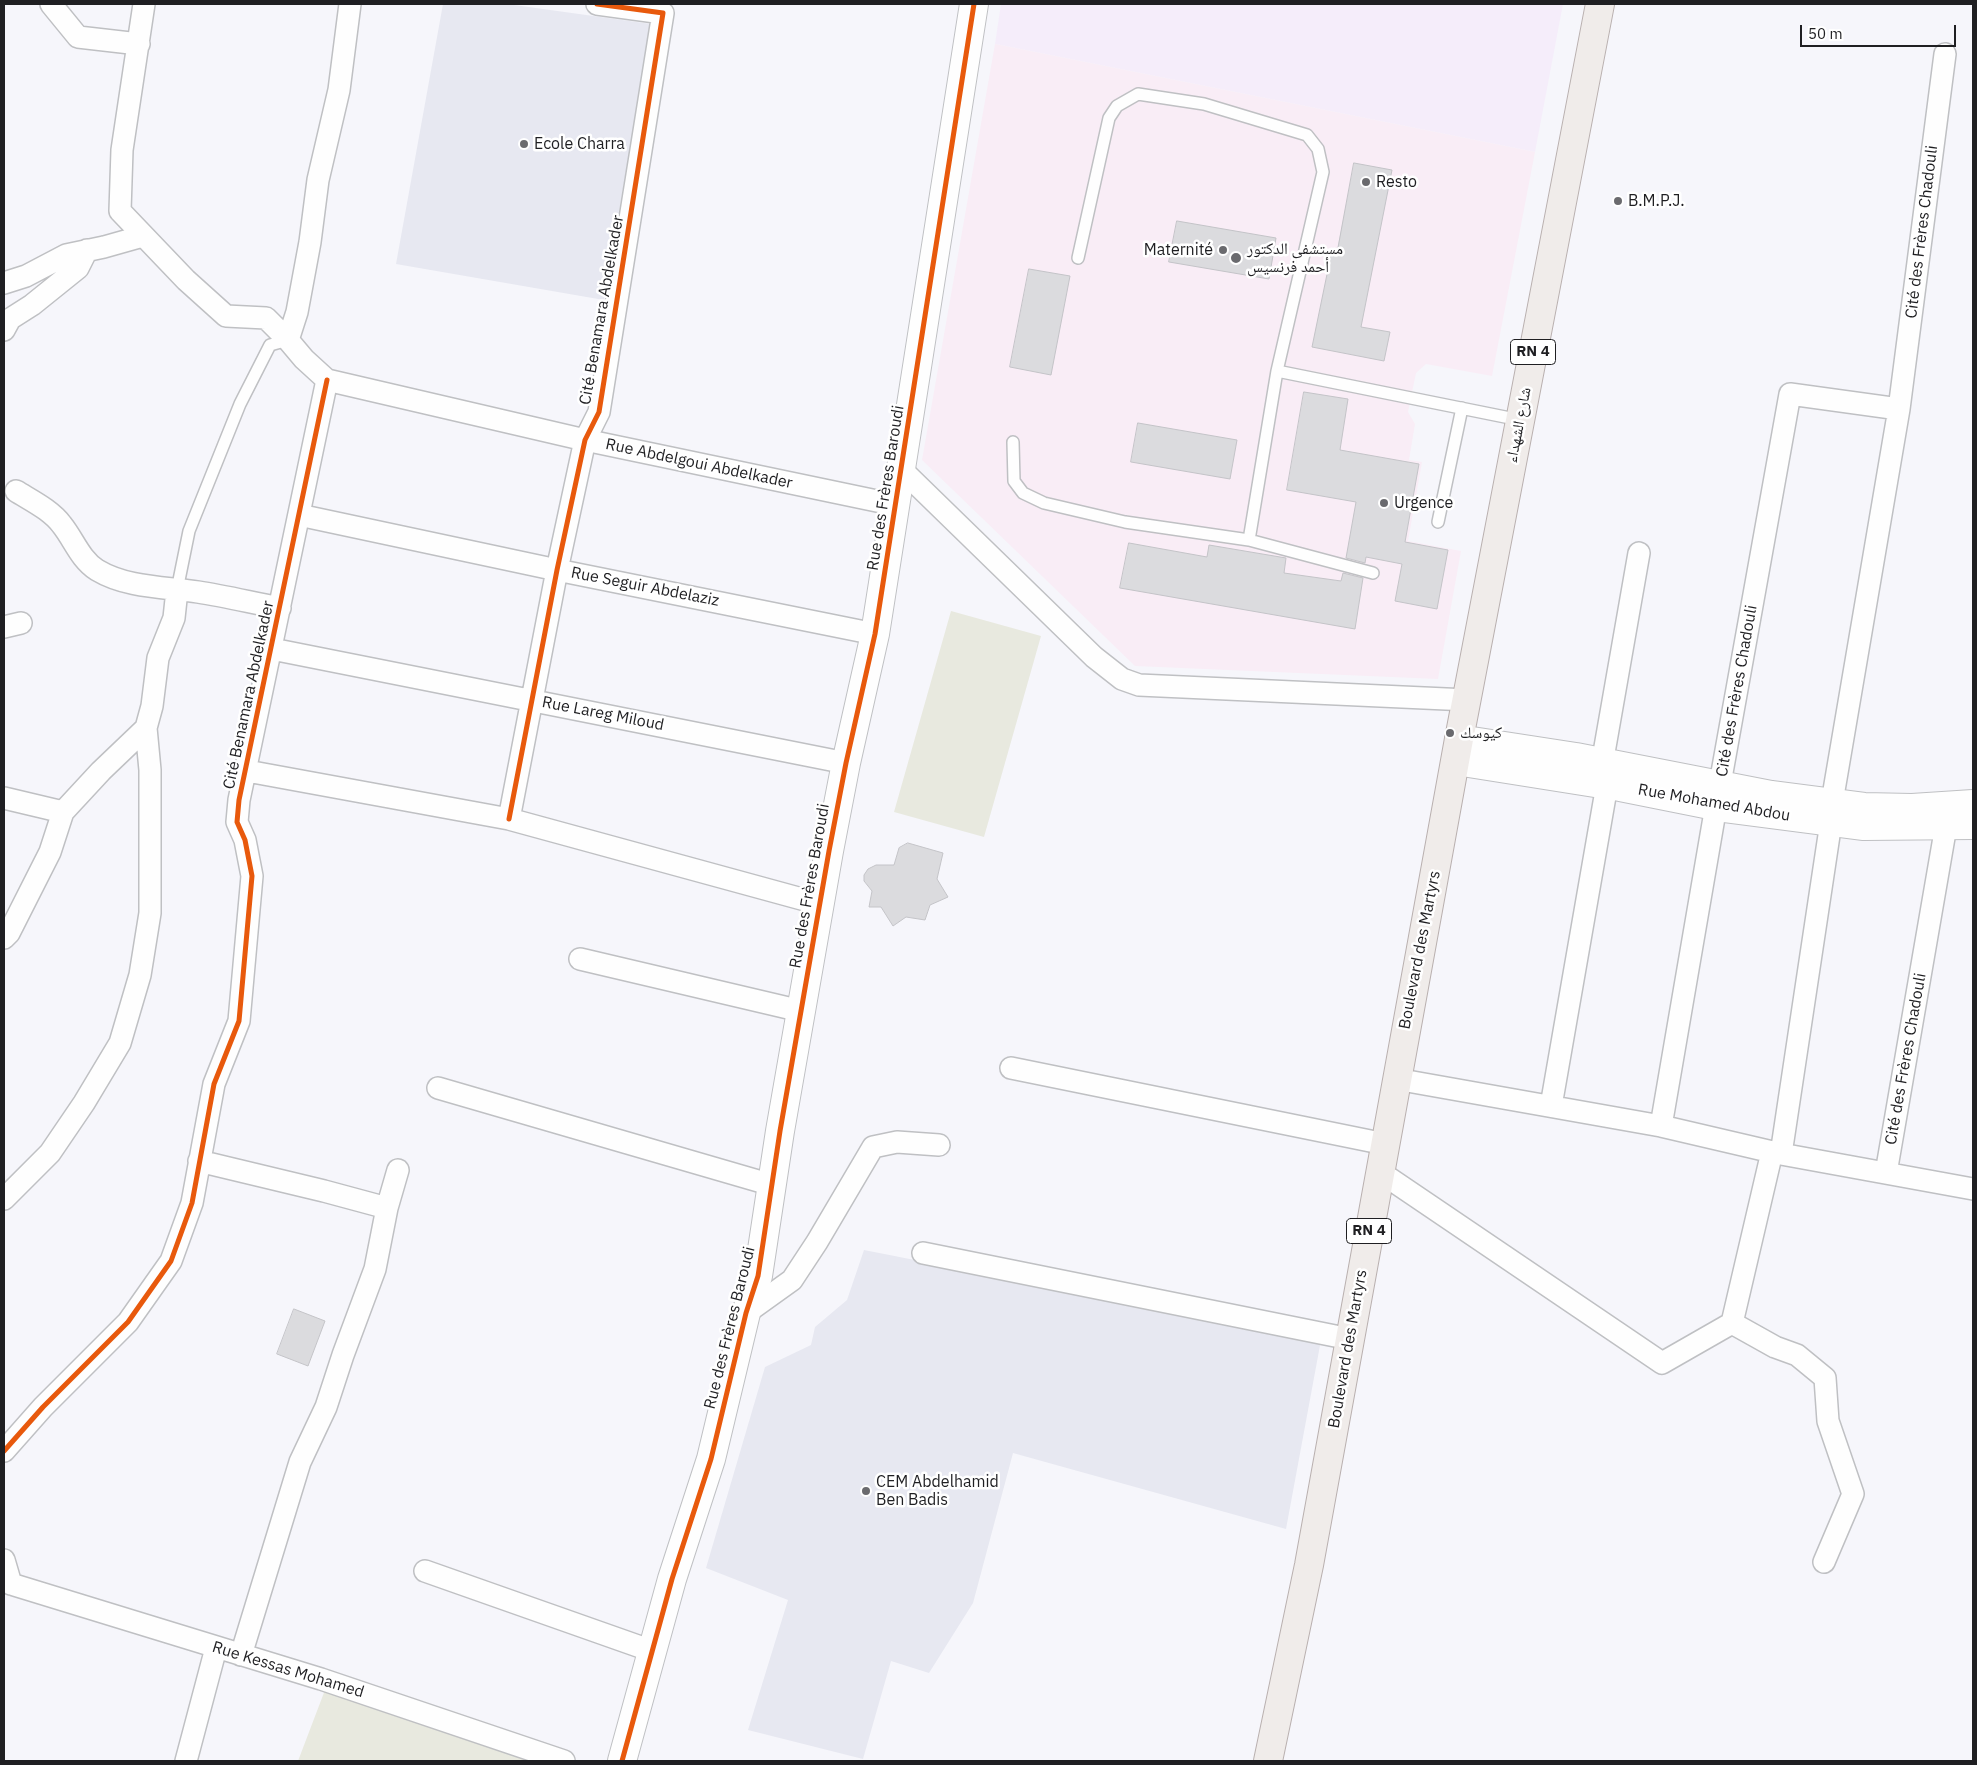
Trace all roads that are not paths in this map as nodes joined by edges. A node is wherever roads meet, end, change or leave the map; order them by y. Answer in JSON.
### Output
{"nodes":[{"id":1,"x":51,"y":4,"type":"edge"},
{"id":2,"x":144,"y":4,"type":"edge"},
{"id":3,"x":350,"y":4,"type":"edge"},
{"id":4,"x":597,"y":4,"type":"edge"},
{"id":5,"x":974,"y":4,"type":"edge"},
{"id":6,"x":1600,"y":4,"type":"edge"},
{"id":7,"x":139,"y":44,"type":"junction"},
{"id":8,"x":1945,"y":54,"type":"dead end"},
{"id":9,"x":143,"y":236,"type":"junction"},
{"id":10,"x":87,"y":250,"type":"junction"},
{"id":11,"x":1078,"y":258,"type":"dead end"},
{"id":12,"x":4,"y":283,"type":"edge"},
{"id":13,"x":4,"y":330,"type":"edge"},
{"id":14,"x":288,"y":340,"type":"junction"},
{"id":15,"x":1277,"y":371,"type":"junction"},
{"id":16,"x":327,"y":380,"type":"junction"},
{"id":17,"x":1462,"y":408,"type":"junction"},
{"id":18,"x":1899,"y":410,"type":"junction"},
{"id":19,"x":1520,"y":420,"type":"junction"},
{"id":20,"x":585,"y":440,"type":"junction"},
{"id":21,"x":1014,"y":442,"type":"dead end"},
{"id":22,"x":902,"y":470,"type":"junction"},
{"id":23,"x":16,"y":491,"type":"dead end"},
{"id":24,"x":896,"y":505,"type":"junction"},
{"id":25,"x":299,"y":514,"type":"junction"},
{"id":26,"x":1438,"y":522,"type":"dead end"},
{"id":27,"x":1249,"y":540,"type":"junction"},
{"id":28,"x":1639,"y":553,"type":"dead end"},
{"id":29,"x":556,"y":570,"type":"junction"},
{"id":30,"x":1373,"y":573,"type":"dead end"},
{"id":31,"x":177,"y":590,"type":"junction"},
{"id":32,"x":280,"y":608,"type":"junction"},
{"id":33,"x":875,"y":634,"type":"junction"},
{"id":34,"x":272,"y":649,"type":"junction"},
{"id":35,"x":532,"y":700,"type":"junction"},
{"id":36,"x":1468,"y":700,"type":"junction"},
{"id":37,"x":146,"y":728,"type":"junction"},
{"id":38,"x":1458,"y":750,"type":"junction"},
{"id":39,"x":846,"y":763,"type":"junction"},
{"id":40,"x":247,"y":771,"type":"junction"},
{"id":41,"x":1605,"y":774,"type":"junction"},
{"id":42,"x":1718,"y":796,"type":"junction"},
{"id":43,"x":4,"y":798,"type":"edge"},
{"id":44,"x":1973,"y":804,"type":"edge"},
{"id":45,"x":63,"y":812,"type":"junction"},
{"id":46,"x":1831,"y":812,"type":"junction"},
{"id":47,"x":509,"y":819,"type":"junction"},
{"id":48,"x":1973,"y":825,"type":"edge"},
{"id":49,"x":1946,"y":826,"type":"junction"},
{"id":50,"x":820,"y":904,"type":"junction"},
{"id":51,"x":4,"y":938,"type":"edge"},
{"id":52,"x":580,"y":958,"type":"dead end"},
{"id":53,"x":801,"y":1011,"type":"junction"},
{"id":54,"x":1011,"y":1068,"type":"dead end"},
{"id":55,"x":1396,"y":1079,"type":"junction"},
{"id":56,"x":438,"y":1088,"type":"dead end"},
{"id":57,"x":1551,"y":1106,"type":"junction"},
{"id":58,"x":1661,"y":1126,"type":"junction"},
{"id":59,"x":1384,"y":1144,"type":"junction"},
{"id":60,"x":939,"y":1145,"type":"dead end"},
{"id":61,"x":1776,"y":1153,"type":"junction"},
{"id":62,"x":200,"y":1161,"type":"junction"},
{"id":63,"x":398,"y":1170,"type":"dead end"},
{"id":64,"x":1380,"y":1172,"type":"junction"},
{"id":65,"x":1886,"y":1173,"type":"junction"},
{"id":66,"x":772,"y":1185,"type":"junction"},
{"id":67,"x":1973,"y":1189,"type":"edge"},
{"id":68,"x":4,"y":1199,"type":"edge"},
{"id":69,"x":387,"y":1208,"type":"junction"},
{"id":70,"x":923,"y":1253,"type":"dead end"},
{"id":71,"x":746,"y":1313,"type":"junction"},
{"id":72,"x":1732,"y":1323,"type":"junction"},
{"id":73,"x":1350,"y":1339,"type":"junction"},
{"id":74,"x":4,"y":1452,"type":"edge"},
{"id":75,"x":4,"y":1560,"type":"edge"},
{"id":76,"x":1824,"y":1562,"type":"dead end"},
{"id":77,"x":424,"y":1570,"type":"dead end"},
{"id":78,"x":7,"y":1586,"type":"edge"},
{"id":79,"x":216,"y":1648,"type":"junction"},
{"id":80,"x":652,"y":1651,"type":"junction"},
{"id":81,"x":241,"y":1655,"type":"junction"},
{"id":82,"x":186,"y":1761,"type":"edge"},
{"id":83,"x":564,"y":1761,"type":"edge"},
{"id":84,"x":622,"y":1761,"type":"edge"},
{"id":85,"x":1268,"y":1761,"type":"edge"}],
"edges":[{"from":1,"to":7,"type":"street"},
{"from":2,"to":7,"type":"street"},
{"from":3,"to":14,"type":"street"},
{"from":4,"to":20,"type":"street","name":"Cité Benamara Abdelkader"},
{"from":5,"to":22,"type":"street","name":"Rue des Frères Baroudi"},
{"from":6,"to":19,"type":"main road","name":"شارع الشهداء","number":"RN 4"},
{"from":7,"to":9,"type":"street"},
{"from":8,"to":18,"type":"street","name":"Cité des Frères Chadouli"},
{"from":9,"to":10,"type":"street"},
{"from":9,"to":14,"type":"street"},
{"from":10,"to":12,"type":"street"},
{"from":10,"to":13,"type":"street"},
{"from":11,"to":15,"type":"lane"},
{"from":14,"to":16,"type":"street"},
{"from":14,"to":31,"type":"lane"},
{"from":15,"to":17,"type":"lane"},
{"from":15,"to":27,"type":"lane"},
{"from":16,"to":20,"type":"street","name":"Rue Abdelgoui Abdelkader"},
{"from":16,"to":25,"type":"street","name":"Cité Benamara Abdelkader"},
{"from":17,"to":19,"type":"lane"},
{"from":17,"to":26,"type":"lane"},
{"from":18,"to":42,"type":"street","name":"Cité des Frères Chadouli"},
{"from":18,"to":46,"type":"street","name":"Cité des Frères Chadouli"},
{"from":19,"to":36,"type":"main road","name":"شارع الشهداء","number":"RN 4"},
{"from":20,"to":24,"type":"street","name":"Rue Abdelgoui Abdelkader"},
{"from":20,"to":29,"type":"street","name":"Cité Benamara Abdelkader"},
{"from":21,"to":27,"type":"lane"},
{"from":22,"to":24,"type":"street","name":"Rue des Frères Baroudi"},
{"from":22,"to":36,"type":"street"},
{"from":23,"to":31,"type":"street"},
{"from":24,"to":33,"type":"street","name":"Rue des Frères Baroudi"},
{"from":25,"to":29,"type":"street","name":"Rue Seguir Abdelaziz"},
{"from":25,"to":32,"type":"street","name":"Cité Benamara Abdelkader"},
{"from":27,"to":30,"type":"lane"},
{"from":28,"to":41,"type":"street"},
{"from":29,"to":33,"type":"street","name":"Rue Seguir Abdelaziz"},
{"from":29,"to":35,"type":"street","name":"Cité Benamara Abdelkader"},
{"from":31,"to":32,"type":"street"},
{"from":31,"to":37,"type":"street"},
{"from":32,"to":34,"type":"street","name":"Cité Benamara Abdelkader"},
{"from":33,"to":39,"type":"street","name":"Rue des Frères Baroudi"},
{"from":34,"to":35,"type":"street","name":"Rue Lareg Miloud"},
{"from":34,"to":40,"type":"street","name":"Cité Benamara Abdelkader"},
{"from":35,"to":39,"type":"street","name":"Rue Lareg Miloud"},
{"from":35,"to":47,"type":"street","name":"Cité Benamara Abdelkader"},
{"from":36,"to":38,"type":"main road","name":"Boulevard des Martyrs","number":"RN 4"},
{"from":37,"to":45,"type":"street"},
{"from":37,"to":68,"type":"street"},
{"from":38,"to":41,"type":"street","name":"Rue Mohamed Abdou"},
{"from":38,"to":55,"type":"main road","name":"Boulevard des Martyrs","number":"RN 4"},
{"from":39,"to":50,"type":"street","name":"Rue des Frères Baroudi"},
{"from":40,"to":47,"type":"street"},
{"from":40,"to":62,"type":"street","name":"Cité Benamara Abdelkader"},
{"from":41,"to":42,"type":"street","name":"Rue Mohamed Abdou"},
{"from":41,"to":57,"type":"street"},
{"from":42,"to":46,"type":"street","name":"Rue Mohamed Abdou"},
{"from":42,"to":58,"type":"street","name":"Cité des Frères Chadouli"},
{"from":43,"to":45,"type":"street"},
{"from":44,"to":46,"type":"street","name":"Rue Mohamed Abdou"},
{"from":45,"to":51,"type":"street"},
{"from":46,"to":49,"type":"street","name":"Rue Mohamed Abdou"},
{"from":46,"to":61,"type":"street","name":"Cité des Frères Chadouli"},
{"from":47,"to":50,"type":"street"},
{"from":48,"to":49,"type":"street","name":"Rue Mohamed Abdou"},
{"from":49,"to":65,"type":"street","name":"Cité des Frères Chadouli"},
{"from":50,"to":53,"type":"street","name":"Rue des Frères Baroudi"},
{"from":52,"to":53,"type":"street"},
{"from":53,"to":66,"type":"street","name":"Rue des Frères Baroudi"},
{"from":54,"to":59,"type":"street"},
{"from":55,"to":57,"type":"street"},
{"from":55,"to":59,"type":"main road","name":"Boulevard des Martyrs","number":"RN 4"},
{"from":56,"to":66,"type":"street"},
{"from":57,"to":58,"type":"street"},
{"from":58,"to":61,"type":"street"},
{"from":59,"to":64,"type":"main road","name":"Boulevard des Martyrs","number":"RN 4"},
{"from":60,"to":71,"type":"street"},
{"from":61,"to":65,"type":"street"},
{"from":61,"to":72,"type":"street","name":"Cité des Frères Chadouli"},
{"from":62,"to":69,"type":"street"},
{"from":62,"to":74,"type":"street","name":"Cité Benamara Abdelkader"},
{"from":63,"to":69,"type":"street"},
{"from":64,"to":72,"type":"street"},
{"from":64,"to":73,"type":"main road","name":"Boulevard des Martyrs","number":"RN 4"},
{"from":65,"to":67,"type":"street"},
{"from":66,"to":71,"type":"street","name":"Rue des Frères Baroudi"},
{"from":69,"to":81,"type":"street"},
{"from":70,"to":73,"type":"street"},
{"from":71,"to":80,"type":"street","name":"Rue des Frères Baroudi"},
{"from":72,"to":76,"type":"street"},
{"from":73,"to":85,"type":"main road","name":"Boulevard des Martyrs","number":"RN 4"},
{"from":75,"to":78,"type":"street"},
{"from":77,"to":80,"type":"street"},
{"from":78,"to":79,"type":"street","name":"Rue Kessas Mohamed"},
{"from":79,"to":81,"type":"street","name":"Rue Kessas Mohamed"},
{"from":79,"to":82,"type":"street"},
{"from":80,"to":84,"type":"street","name":"Rue des Frères Baroudi"},
{"from":81,"to":83,"type":"street","name":"Rue Kessas Mohamed"}]}
